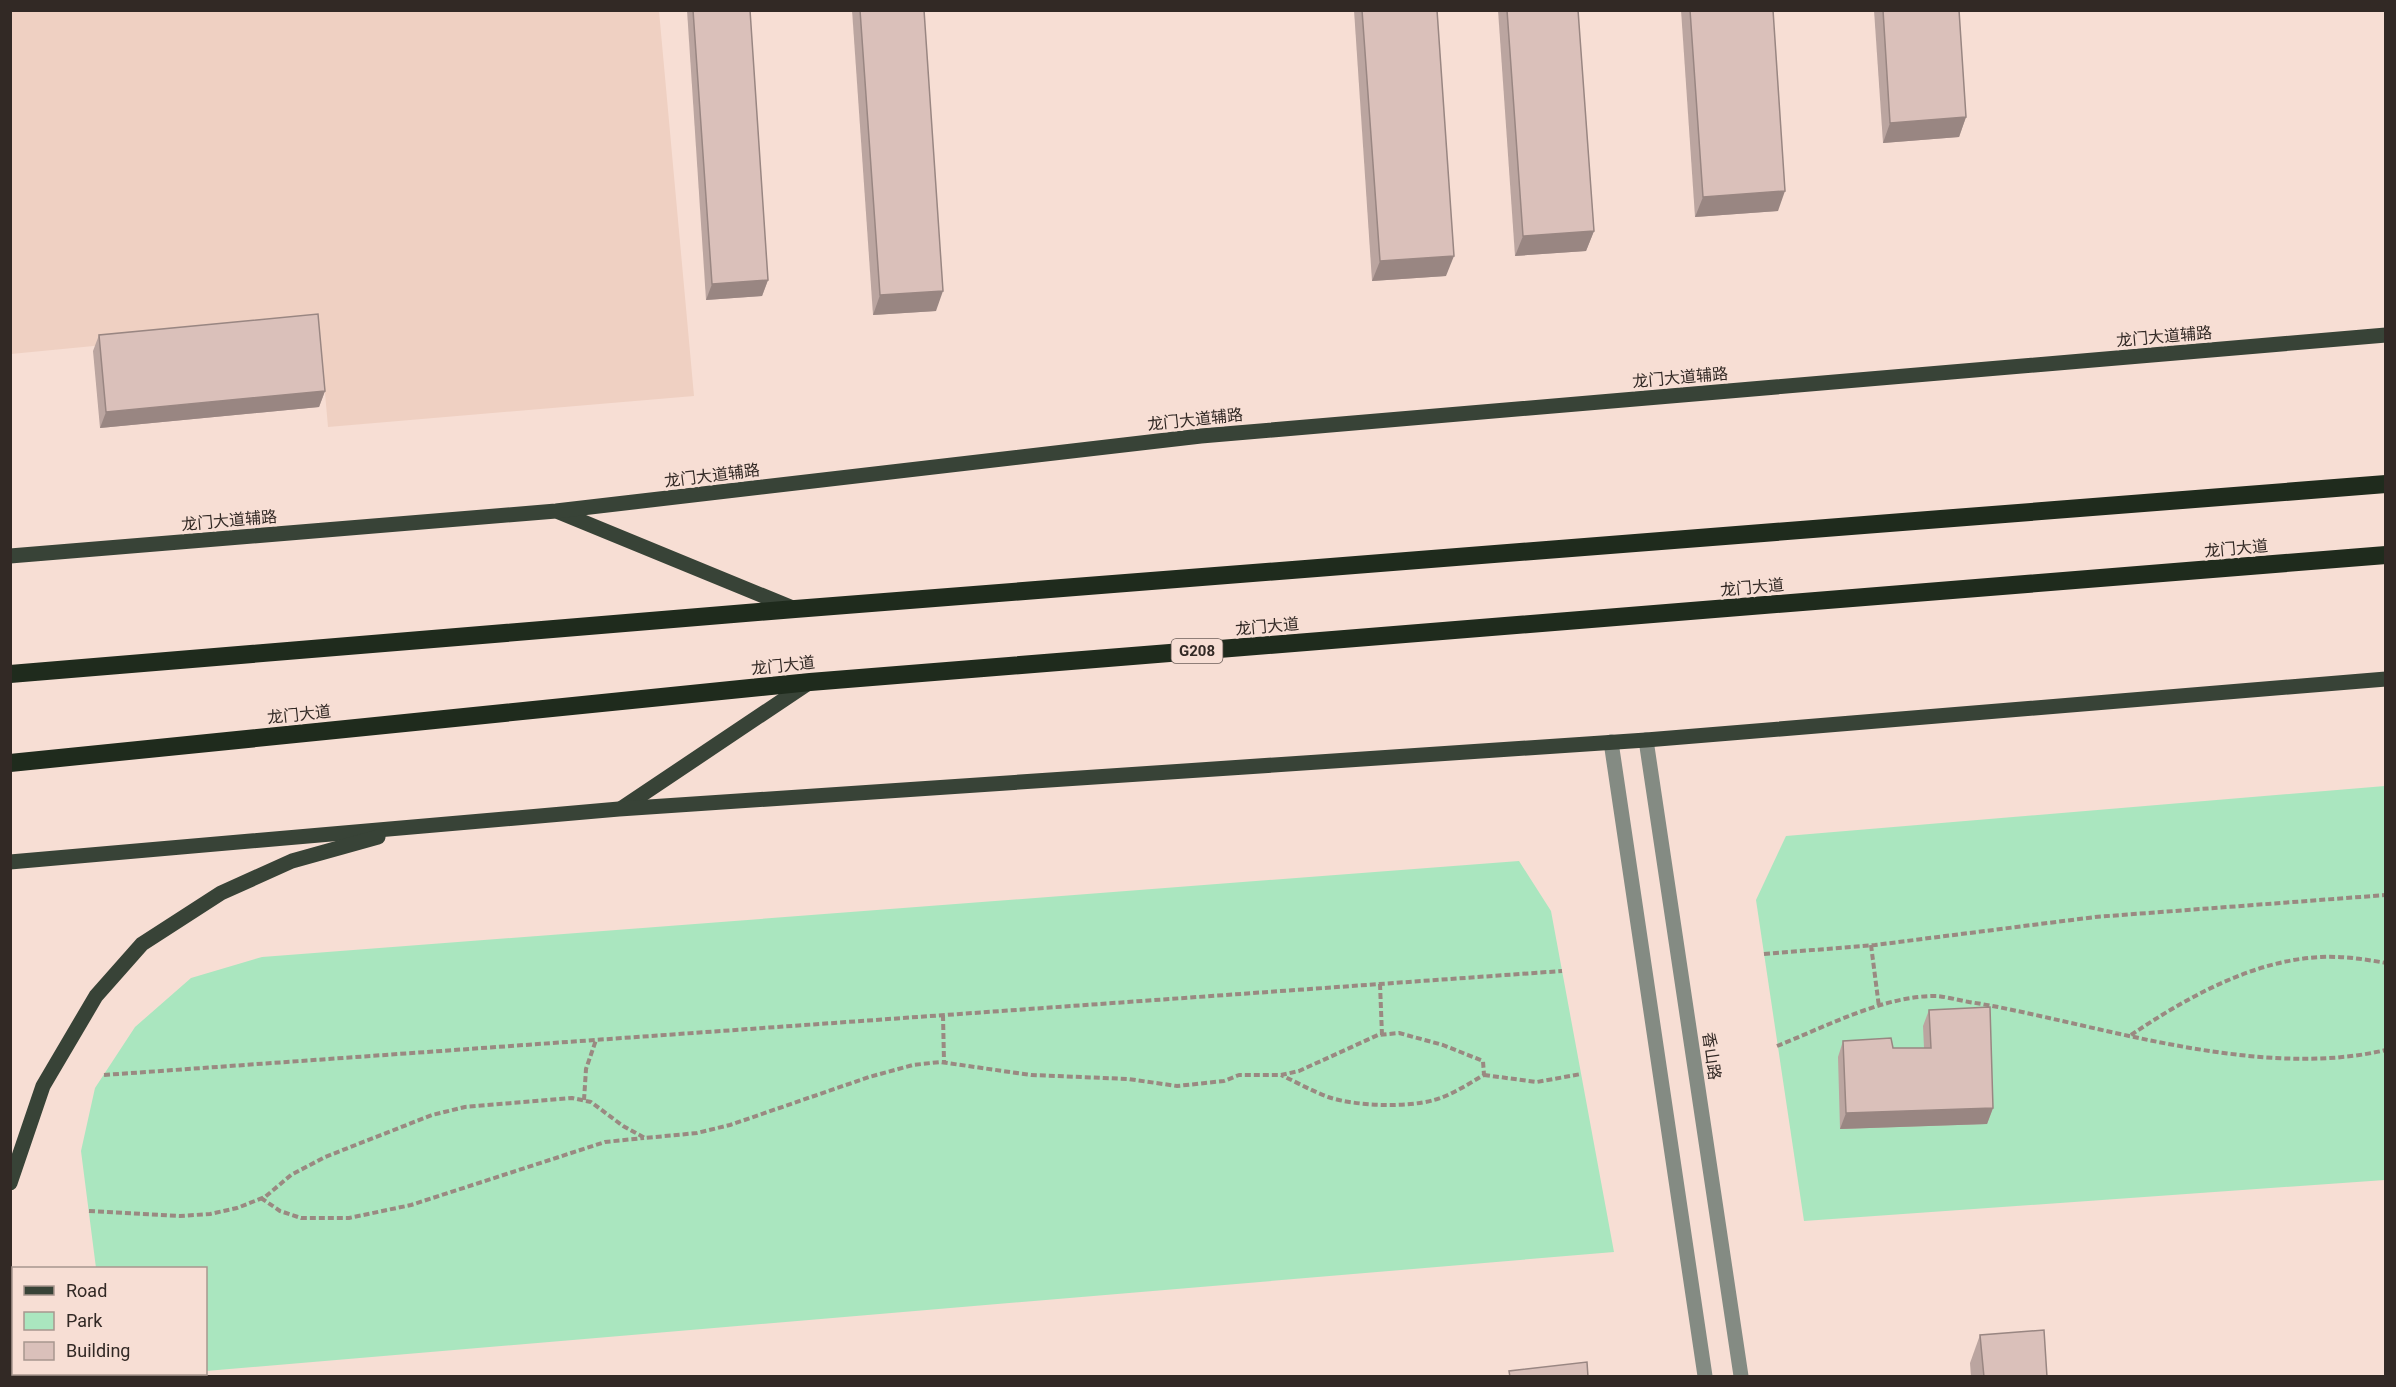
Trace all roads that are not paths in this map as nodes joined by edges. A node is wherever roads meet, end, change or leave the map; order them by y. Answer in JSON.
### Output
{"nodes":[{"id":1,"x":2385,"y":335,"type":"edge"},
{"id":2,"x":2385,"y":484,"type":"edge"},
{"id":3,"x":556,"y":511,"type":"junction"},
{"id":4,"x":2385,"y":555,"type":"edge"},
{"id":5,"x":10,"y":556,"type":"edge"},
{"id":6,"x":795,"y":609,"type":"junction"},
{"id":7,"x":10,"y":674,"type":"edge"},
{"id":8,"x":2385,"y":680,"type":"edge"},
{"id":9,"x":810,"y":682,"type":"junction"},
{"id":10,"x":1646,"y":740,"type":"junction"},
{"id":11,"x":1611,"y":742,"type":"junction"},
{"id":12,"x":10,"y":763,"type":"edge"},
{"id":13,"x":619,"y":809,"type":"junction"},
{"id":14,"x":411,"y":827,"type":"junction"},
{"id":15,"x":10,"y":862,"type":"edge"},
{"id":16,"x":10,"y":1183,"type":"edge"},
{"id":17,"x":1705,"y":1377,"type":"edge"},
{"id":18,"x":1741,"y":1377,"type":"edge"}],
"edges":[{"from":1,"to":3,"type":"main road","name":"龙门大道辅路"},
{"from":2,"to":6,"type":"highway"},
{"from":3,"to":5,"type":"main road","name":"龙门大道辅路"},
{"from":3,"to":6,"type":"main road"},
{"from":4,"to":9,"type":"highway","name":"龙门大道","number":"G208"},
{"from":6,"to":7,"type":"highway"},
{"from":8,"to":10,"type":"main road"},
{"from":9,"to":12,"type":"highway","name":"龙门大道","number":"G208"},
{"from":9,"to":13,"type":"main road"},
{"from":10,"to":11,"type":"main road"},
{"from":10,"to":18,"type":"street","name":"香山路"},
{"from":11,"to":13,"type":"main road"},
{"from":11,"to":17,"type":"street"},
{"from":13,"to":14,"type":"main road"},
{"from":14,"to":15,"type":"main road"},
{"from":14,"to":16,"type":"main road"}]}
